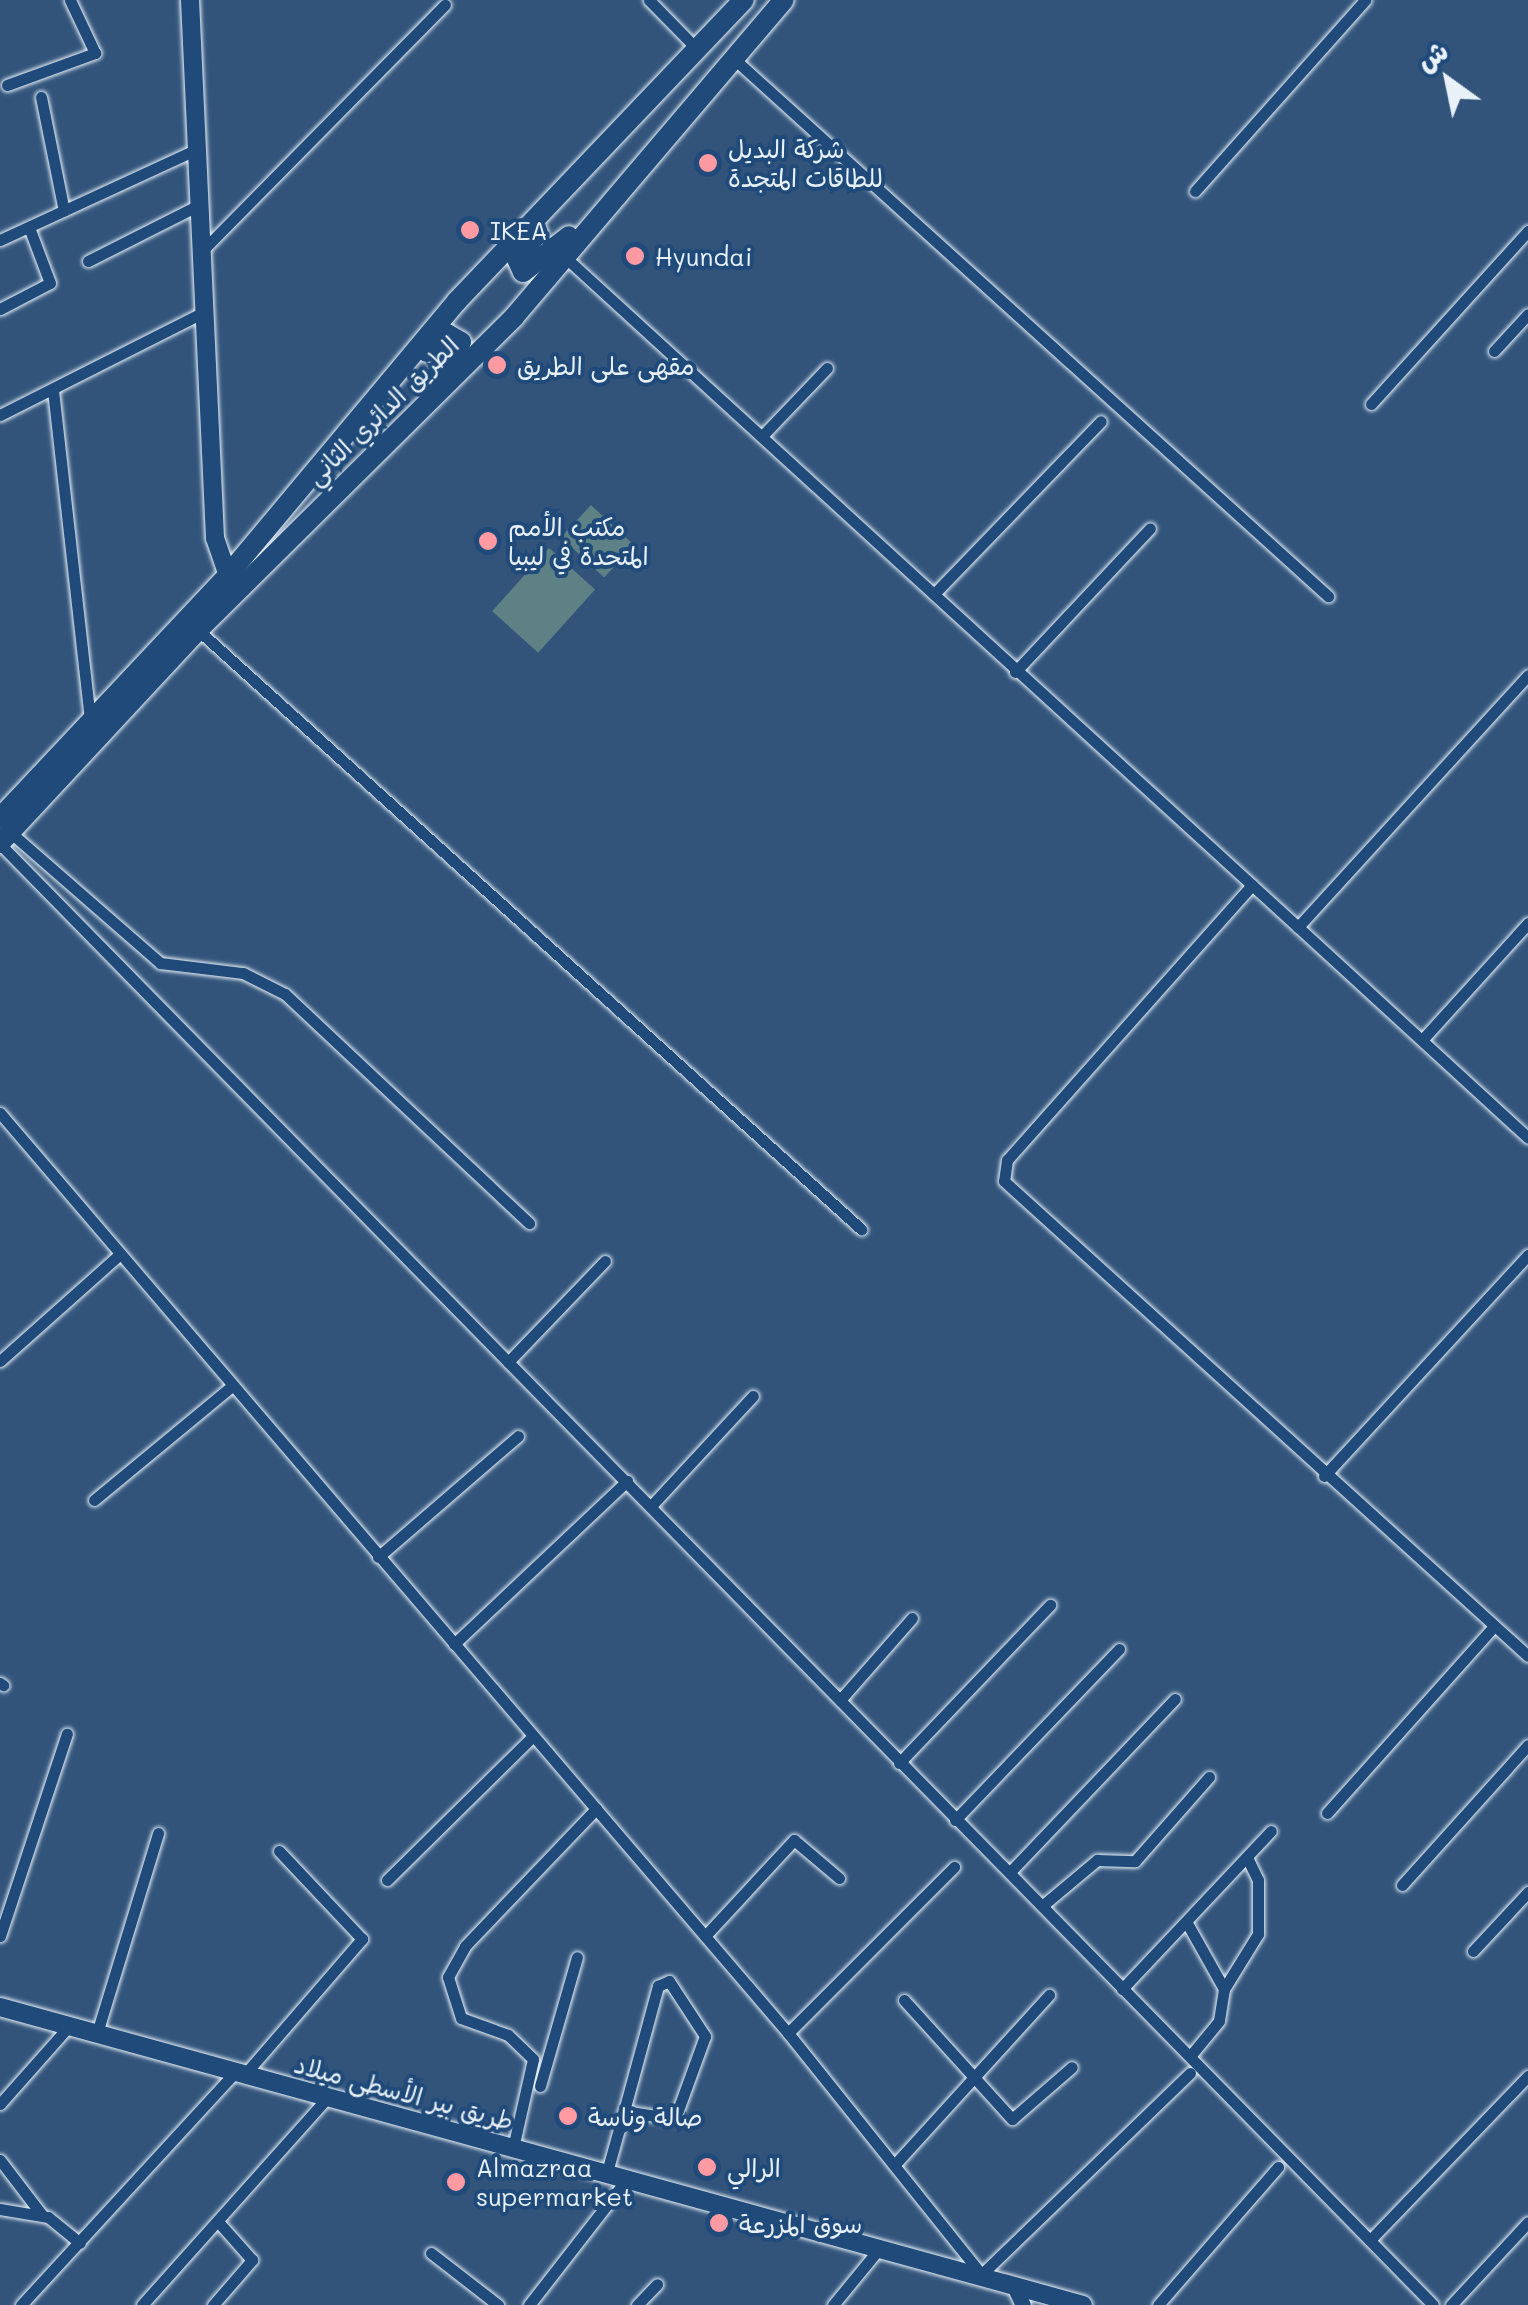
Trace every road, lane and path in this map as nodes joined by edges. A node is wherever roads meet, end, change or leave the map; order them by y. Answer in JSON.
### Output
{"nodes":[{"id":1,"x":70,"y":0,"type":"edge"},
{"id":2,"x":190,"y":0,"type":"edge"},
{"id":3,"x":649,"y":0,"type":"edge"},
{"id":4,"x":744,"y":0,"type":"edge"},
{"id":5,"x":784,"y":0,"type":"edge"},
{"id":6,"x":1365,"y":0,"type":"edge"},
{"id":7,"x":444,"y":4,"type":"dead end"},
{"id":8,"x":697,"y":50,"type":"junction"},
{"id":9,"x":732,"y":56,"type":"junction"},
{"id":10,"x":7,"y":86,"type":"dead end"},
{"id":11,"x":704,"y":87,"type":"junction"},
{"id":12,"x":41,"y":97,"type":"dead end"},
{"id":13,"x":608,"y":145,"type":"junction"},
{"id":14,"x":199,"y":148,"type":"junction"},
{"id":15,"x":1195,"y":191,"type":"dead end"},
{"id":16,"x":201,"y":204,"type":"junction"},
{"id":17,"x":64,"y":211,"type":"junction"},
{"id":18,"x":29,"y":227,"type":"junction"},
{"id":19,"x":1528,"y":231,"type":"edge"},
{"id":20,"x":0,"y":240,"type":"edge"},
{"id":21,"x":202,"y":251,"type":"junction"},
{"id":22,"x":566,"y":258,"type":"junction"},
{"id":23,"x":88,"y":261,"type":"dead end"},
{"id":24,"x":0,"y":309,"type":"edge"},
{"id":25,"x":204,"y":312,"type":"junction"},
{"id":26,"x":1528,"y":314,"type":"edge"},
{"id":27,"x":1494,"y":351,"type":"dead end"},
{"id":28,"x":827,"y":368,"type":"dead end"},
{"id":29,"x":53,"y":390,"type":"junction"},
{"id":30,"x":1371,"y":404,"type":"dead end"},
{"id":31,"x":366,"y":412,"type":"junction"},
{"id":32,"x":0,"y":415,"type":"edge"},
{"id":33,"x":1101,"y":421,"type":"dead end"},
{"id":34,"x":762,"y":436,"type":"junction"},
{"id":35,"x":337,"y":488,"type":"junction"},
{"id":36,"x":1150,"y":528,"type":"dead end"},
{"id":37,"x":228,"y":575,"type":"junction"},
{"id":38,"x":934,"y":594,"type":"junction"},
{"id":39,"x":1328,"y":596,"type":"dead end"},
{"id":40,"x":198,"y":630,"type":"junction"},
{"id":41,"x":1015,"y":672,"type":"junction"},
{"id":42,"x":1528,"y":675,"type":"edge"},
{"id":43,"x":90,"y":721,"type":"junction"},
{"id":44,"x":2,"y":834,"type":"edge"},
{"id":45,"x":1252,"y":886,"type":"junction"},
{"id":46,"x":1528,"y":924,"type":"edge"},
{"id":47,"x":1298,"y":927,"type":"junction"},
{"id":48,"x":1422,"y":1040,"type":"junction"},
{"id":49,"x":0,"y":1114,"type":"edge"},
{"id":50,"x":1528,"y":1138,"type":"edge"},
{"id":51,"x":529,"y":1223,"type":"dead end"},
{"id":52,"x":861,"y":1229,"type":"dead end"},
{"id":53,"x":120,"y":1254,"type":"junction"},
{"id":54,"x":1528,"y":1254,"type":"edge"},
{"id":55,"x":605,"y":1261,"type":"dead end"},
{"id":56,"x":0,"y":1360,"type":"edge"},
{"id":57,"x":508,"y":1362,"type":"junction"},
{"id":58,"x":232,"y":1386,"type":"junction"},
{"id":59,"x":753,"y":1396,"type":"dead end"},
{"id":60,"x":518,"y":1436,"type":"dead end"},
{"id":61,"x":1324,"y":1476,"type":"junction"},
{"id":62,"x":627,"y":1482,"type":"junction"},
{"id":63,"x":94,"y":1500,"type":"dead end"},
{"id":64,"x":651,"y":1506,"type":"junction"},
{"id":65,"x":378,"y":1556,"type":"junction"},
{"id":66,"x":1050,"y":1605,"type":"dead end"},
{"id":67,"x":912,"y":1618,"type":"dead end"},
{"id":68,"x":1494,"y":1626,"type":"junction"},
{"id":69,"x":454,"y":1644,"type":"junction"},
{"id":70,"x":1119,"y":1649,"type":"dead end"},
{"id":71,"x":1528,"y":1656,"type":"edge"},
{"id":72,"x":1175,"y":1699,"type":"dead end"},
{"id":73,"x":840,"y":1700,"type":"junction"},
{"id":74,"x":67,"y":1734,"type":"dead end"},
{"id":75,"x":533,"y":1736,"type":"junction"},
{"id":76,"x":1528,"y":1745,"type":"edge"},
{"id":77,"x":899,"y":1763,"type":"junction"},
{"id":78,"x":1209,"y":1777,"type":"dead end"},
{"id":79,"x":596,"y":1809,"type":"junction"},
{"id":80,"x":1327,"y":1813,"type":"dead end"},
{"id":81,"x":956,"y":1820,"type":"junction"},
{"id":82,"x":1271,"y":1831,"type":"dead end"},
{"id":83,"x":158,"y":1833,"type":"dead end"},
{"id":84,"x":280,"y":1851,"type":"dead end"},
{"id":85,"x":1247,"y":1857,"type":"junction"},
{"id":86,"x":954,"y":1867,"type":"dead end"},
{"id":87,"x":1010,"y":1872,"type":"junction"},
{"id":88,"x":839,"y":1878,"type":"dead end"},
{"id":89,"x":386,"y":1880,"type":"dead end"},
{"id":90,"x":1402,"y":1885,"type":"dead end"},
{"id":91,"x":1528,"y":1892,"type":"edge"},
{"id":92,"x":1042,"y":1906,"type":"junction"},
{"id":93,"x":1187,"y":1923,"type":"junction"},
{"id":94,"x":0,"y":1936,"type":"edge"},
{"id":95,"x":705,"y":1936,"type":"junction"},
{"id":96,"x":1473,"y":1951,"type":"dead end"},
{"id":97,"x":576,"y":1957,"type":"dead end"},
{"id":98,"x":1122,"y":1989,"type":"junction"},
{"id":99,"x":1224,"y":1989,"type":"junction"},
{"id":100,"x":1049,"y":1995,"type":"dead end"},
{"id":101,"x":904,"y":2000,"type":"dead end"},
{"id":102,"x":0,"y":2006,"type":"edge"},
{"id":103,"x":70,"y":2026,"type":"junction"},
{"id":104,"x":97,"y":2033,"type":"junction"},
{"id":105,"x":788,"y":2033,"type":"junction"},
{"id":106,"x":1191,"y":2056,"type":"junction"},
{"id":107,"x":1072,"y":2067,"type":"dead end"},
{"id":108,"x":240,"y":2073,"type":"junction"},
{"id":109,"x":1190,"y":2073,"type":"dead end"},
{"id":110,"x":1528,"y":2076,"type":"edge"},
{"id":111,"x":974,"y":2078,"type":"junction"},
{"id":112,"x":328,"y":2097,"type":"junction"},
{"id":113,"x":0,"y":2104,"type":"edge"},
{"id":114,"x":624,"y":2111,"type":"junction"},
{"id":115,"x":522,"y":2120,"type":"junction"},
{"id":116,"x":514,"y":2148,"type":"junction"},
{"id":117,"x":0,"y":2160,"type":"edge"},
{"id":118,"x":897,"y":2162,"type":"junction"},
{"id":119,"x":1278,"y":2167,"type":"dead end"},
{"id":120,"x":608,"y":2172,"type":"junction"},
{"id":121,"x":628,"y":2178,"type":"junction"},
{"id":122,"x":0,"y":2209,"type":"edge"},
{"id":123,"x":42,"y":2215,"type":"junction"},
{"id":124,"x":1528,"y":2222,"type":"edge"},
{"id":125,"x":221,"y":2225,"type":"junction"},
{"id":126,"x":1370,"y":2240,"type":"junction"},
{"id":127,"x":80,"y":2243,"type":"junction"},
{"id":128,"x":879,"y":2249,"type":"junction"},
{"id":129,"x":431,"y":2254,"type":"dead end"},
{"id":130,"x":986,"y":2276,"type":"junction"},
{"id":131,"x":656,"y":2284,"type":"dead end"},
{"id":132,"x":1014,"y":2286,"type":"junction"},
{"id":133,"x":21,"y":2305,"type":"edge"},
{"id":134,"x":142,"y":2305,"type":"edge"},
{"id":135,"x":213,"y":2305,"type":"edge"},
{"id":136,"x":498,"y":2305,"type":"edge"},
{"id":137,"x":529,"y":2305,"type":"edge"},
{"id":138,"x":638,"y":2305,"type":"edge"},
{"id":139,"x":833,"y":2305,"type":"edge"},
{"id":140,"x":1023,"y":2305,"type":"edge"},
{"id":141,"x":1083,"y":2305,"type":"edge"},
{"id":142,"x":1158,"y":2305,"type":"edge"},
{"id":143,"x":1433,"y":2305,"type":"edge"},
{"id":144,"x":1451,"y":2305,"type":"edge"}],
"edges":[{"from":1,"to":10,"type":"street"},
{"from":2,"to":14,"type":"main road"},
{"from":3,"to":8,"type":"street"},
{"from":4,"to":8,"type":"highway","name":"الطريق الدائري الثاني"},
{"from":5,"to":9,"type":"highway","name":"الطريق الدائري الثاني"},
{"from":6,"to":15,"type":"street"},
{"from":7,"to":21,"type":"street"},
{"from":8,"to":13,"type":"highway","name":"الطريق الدائري الثاني"},
{"from":9,"to":11,"type":"highway","name":"الطريق الدائري الثاني"},
{"from":9,"to":39,"type":"street"},
{"from":11,"to":13,"type":"highway"},
{"from":11,"to":22,"type":"highway","name":"الطريق الدائري الثاني"},
{"from":12,"to":17,"type":"street"},
{"from":13,"to":31,"type":"highway","name":"الطريق الدائري الثاني"},
{"from":14,"to":16,"type":"main road"},
{"from":14,"to":17,"type":"street"},
{"from":16,"to":21,"type":"main road"},
{"from":16,"to":23,"type":"street"},
{"from":17,"to":18,"type":"street"},
{"from":18,"to":20,"type":"street"},
{"from":18,"to":24,"type":"street"},
{"from":19,"to":30,"type":"street"},
{"from":21,"to":25,"type":"main road"},
{"from":22,"to":34,"type":"street"},
{"from":22,"to":35,"type":"highway","name":"الطريق الدائري الثاني"},
{"from":25,"to":29,"type":"street"},
{"from":25,"to":37,"type":"main road"},
{"from":26,"to":27,"type":"street"},
{"from":28,"to":34,"type":"street"},
{"from":29,"to":32,"type":"street"},
{"from":29,"to":43,"type":"street"},
{"from":31,"to":35,"type":"highway"},
{"from":31,"to":37,"type":"highway","name":"الطريق الدائري الثاني"},
{"from":33,"to":38,"type":"street"},
{"from":34,"to":38,"type":"street"},
{"from":35,"to":40,"type":"highway","name":"الطريق الدائري الثاني"},
{"from":36,"to":41,"type":"street"},
{"from":37,"to":43,"type":"highway","name":"الطريق الدائري الثاني"},
{"from":38,"to":41,"type":"street"},
{"from":40,"to":44,"type":"highway","name":"الطريق الدائري الثاني"},
{"from":40,"to":52,"type":"street"},
{"from":41,"to":45,"type":"street"},
{"from":42,"to":47,"type":"street"},
{"from":43,"to":44,"type":"highway","name":"الطريق الدائري الثاني"},
{"from":44,"to":51,"type":"street"},
{"from":44,"to":57,"type":"street"},
{"from":45,"to":47,"type":"street"},
{"from":45,"to":61,"type":"street"},
{"from":46,"to":48,"type":"street"},
{"from":47,"to":48,"type":"street"},
{"from":48,"to":50,"type":"street"},
{"from":49,"to":53,"type":"street"},
{"from":53,"to":56,"type":"street"},
{"from":53,"to":58,"type":"street"},
{"from":54,"to":61,"type":"street"},
{"from":55,"to":57,"type":"street"},
{"from":57,"to":62,"type":"street"},
{"from":58,"to":63,"type":"street"},
{"from":58,"to":65,"type":"street"},
{"from":59,"to":64,"type":"street"},
{"from":60,"to":65,"type":"street"},
{"from":61,"to":68,"type":"street"},
{"from":62,"to":64,"type":"street"},
{"from":62,"to":69,"type":"street"},
{"from":64,"to":73,"type":"street"},
{"from":65,"to":69,"type":"street"},
{"from":66,"to":77,"type":"street"},
{"from":67,"to":73,"type":"street"},
{"from":68,"to":71,"type":"street"},
{"from":68,"to":80,"type":"street"},
{"from":69,"to":75,"type":"street"},
{"from":70,"to":81,"type":"street"},
{"from":72,"to":87,"type":"street"},
{"from":73,"to":77,"type":"street"},
{"from":74,"to":94,"type":"street"},
{"from":75,"to":79,"type":"street"},
{"from":75,"to":89,"type":"street"},
{"from":76,"to":90,"type":"street"},
{"from":77,"to":81,"type":"street"},
{"from":78,"to":92,"type":"street"},
{"from":79,"to":95,"type":"street"},
{"from":79,"to":115,"type":"street"},
{"from":81,"to":87,"type":"street"},
{"from":82,"to":85,"type":"street"},
{"from":83,"to":104,"type":"street"},
{"from":84,"to":108,"type":"street"},
{"from":85,"to":93,"type":"street"},
{"from":85,"to":99,"type":"street"},
{"from":86,"to":105,"type":"street"},
{"from":87,"to":92,"type":"street"},
{"from":88,"to":95,"type":"street"},
{"from":91,"to":96,"type":"street"},
{"from":92,"to":98,"type":"street"},
{"from":93,"to":98,"type":"street"},
{"from":93,"to":99,"type":"street"},
{"from":95,"to":105,"type":"street"},
{"from":97,"to":115,"type":"street"},
{"from":98,"to":106,"type":"street"},
{"from":99,"to":106,"type":"street"},
{"from":100,"to":111,"type":"street"},
{"from":101,"to":111,"type":"street"},
{"from":102,"to":103,"type":"main road","name":"طريق بير الأسطى ميلاد"},
{"from":103,"to":104,"type":"main road","name":"طريق بير الأسطى ميلاد"},
{"from":103,"to":113,"type":"street"},
{"from":104,"to":108,"type":"main road","name":"طريق بير الأسطى ميلاد"},
{"from":105,"to":118,"type":"street"},
{"from":106,"to":126,"type":"street"},
{"from":107,"to":111,"type":"street"},
{"from":108,"to":112,"type":"main road","name":"طريق بير الأسطى ميلاد"},
{"from":108,"to":127,"type":"street"},
{"from":109,"to":130,"type":"street"},
{"from":110,"to":126,"type":"street"},
{"from":111,"to":118,"type":"street"},
{"from":112,"to":116,"type":"main road","name":"طريق بير الأسطى ميلاد"},
{"from":112,"to":125,"type":"street"},
{"from":114,"to":114,"type":"street"},
{"from":114,"to":120,"type":"street"},
{"from":115,"to":116,"type":"street"},
{"from":116,"to":120,"type":"main road","name":"طريق بير الأسطى ميلاد"},
{"from":117,"to":123,"type":"street"},
{"from":118,"to":130,"type":"street"},
{"from":119,"to":142,"type":"street"},
{"from":120,"to":121,"type":"main road","name":"طريق بير الأسطى ميلاد"},
{"from":121,"to":128,"type":"main road","name":"طريق بير الأسطى ميلاد"},
{"from":121,"to":137,"type":"street"},
{"from":122,"to":123,"type":"street"},
{"from":123,"to":127,"type":"street"},
{"from":124,"to":144,"type":"street"},
{"from":125,"to":134,"type":"street"},
{"from":125,"to":135,"type":"street"},
{"from":126,"to":143,"type":"street"},
{"from":127,"to":133,"type":"street"},
{"from":128,"to":130,"type":"main road","name":"طريق بير الأسطى ميلاد"},
{"from":128,"to":139,"type":"street"},
{"from":129,"to":136,"type":"street"},
{"from":130,"to":132,"type":"main road","name":"طريق بير الأسطى ميلاد"},
{"from":131,"to":138,"type":"street"},
{"from":132,"to":140,"type":"main road"},
{"from":132,"to":141,"type":"main road","name":"طريق بير الأسطى ميلاد"}]}
